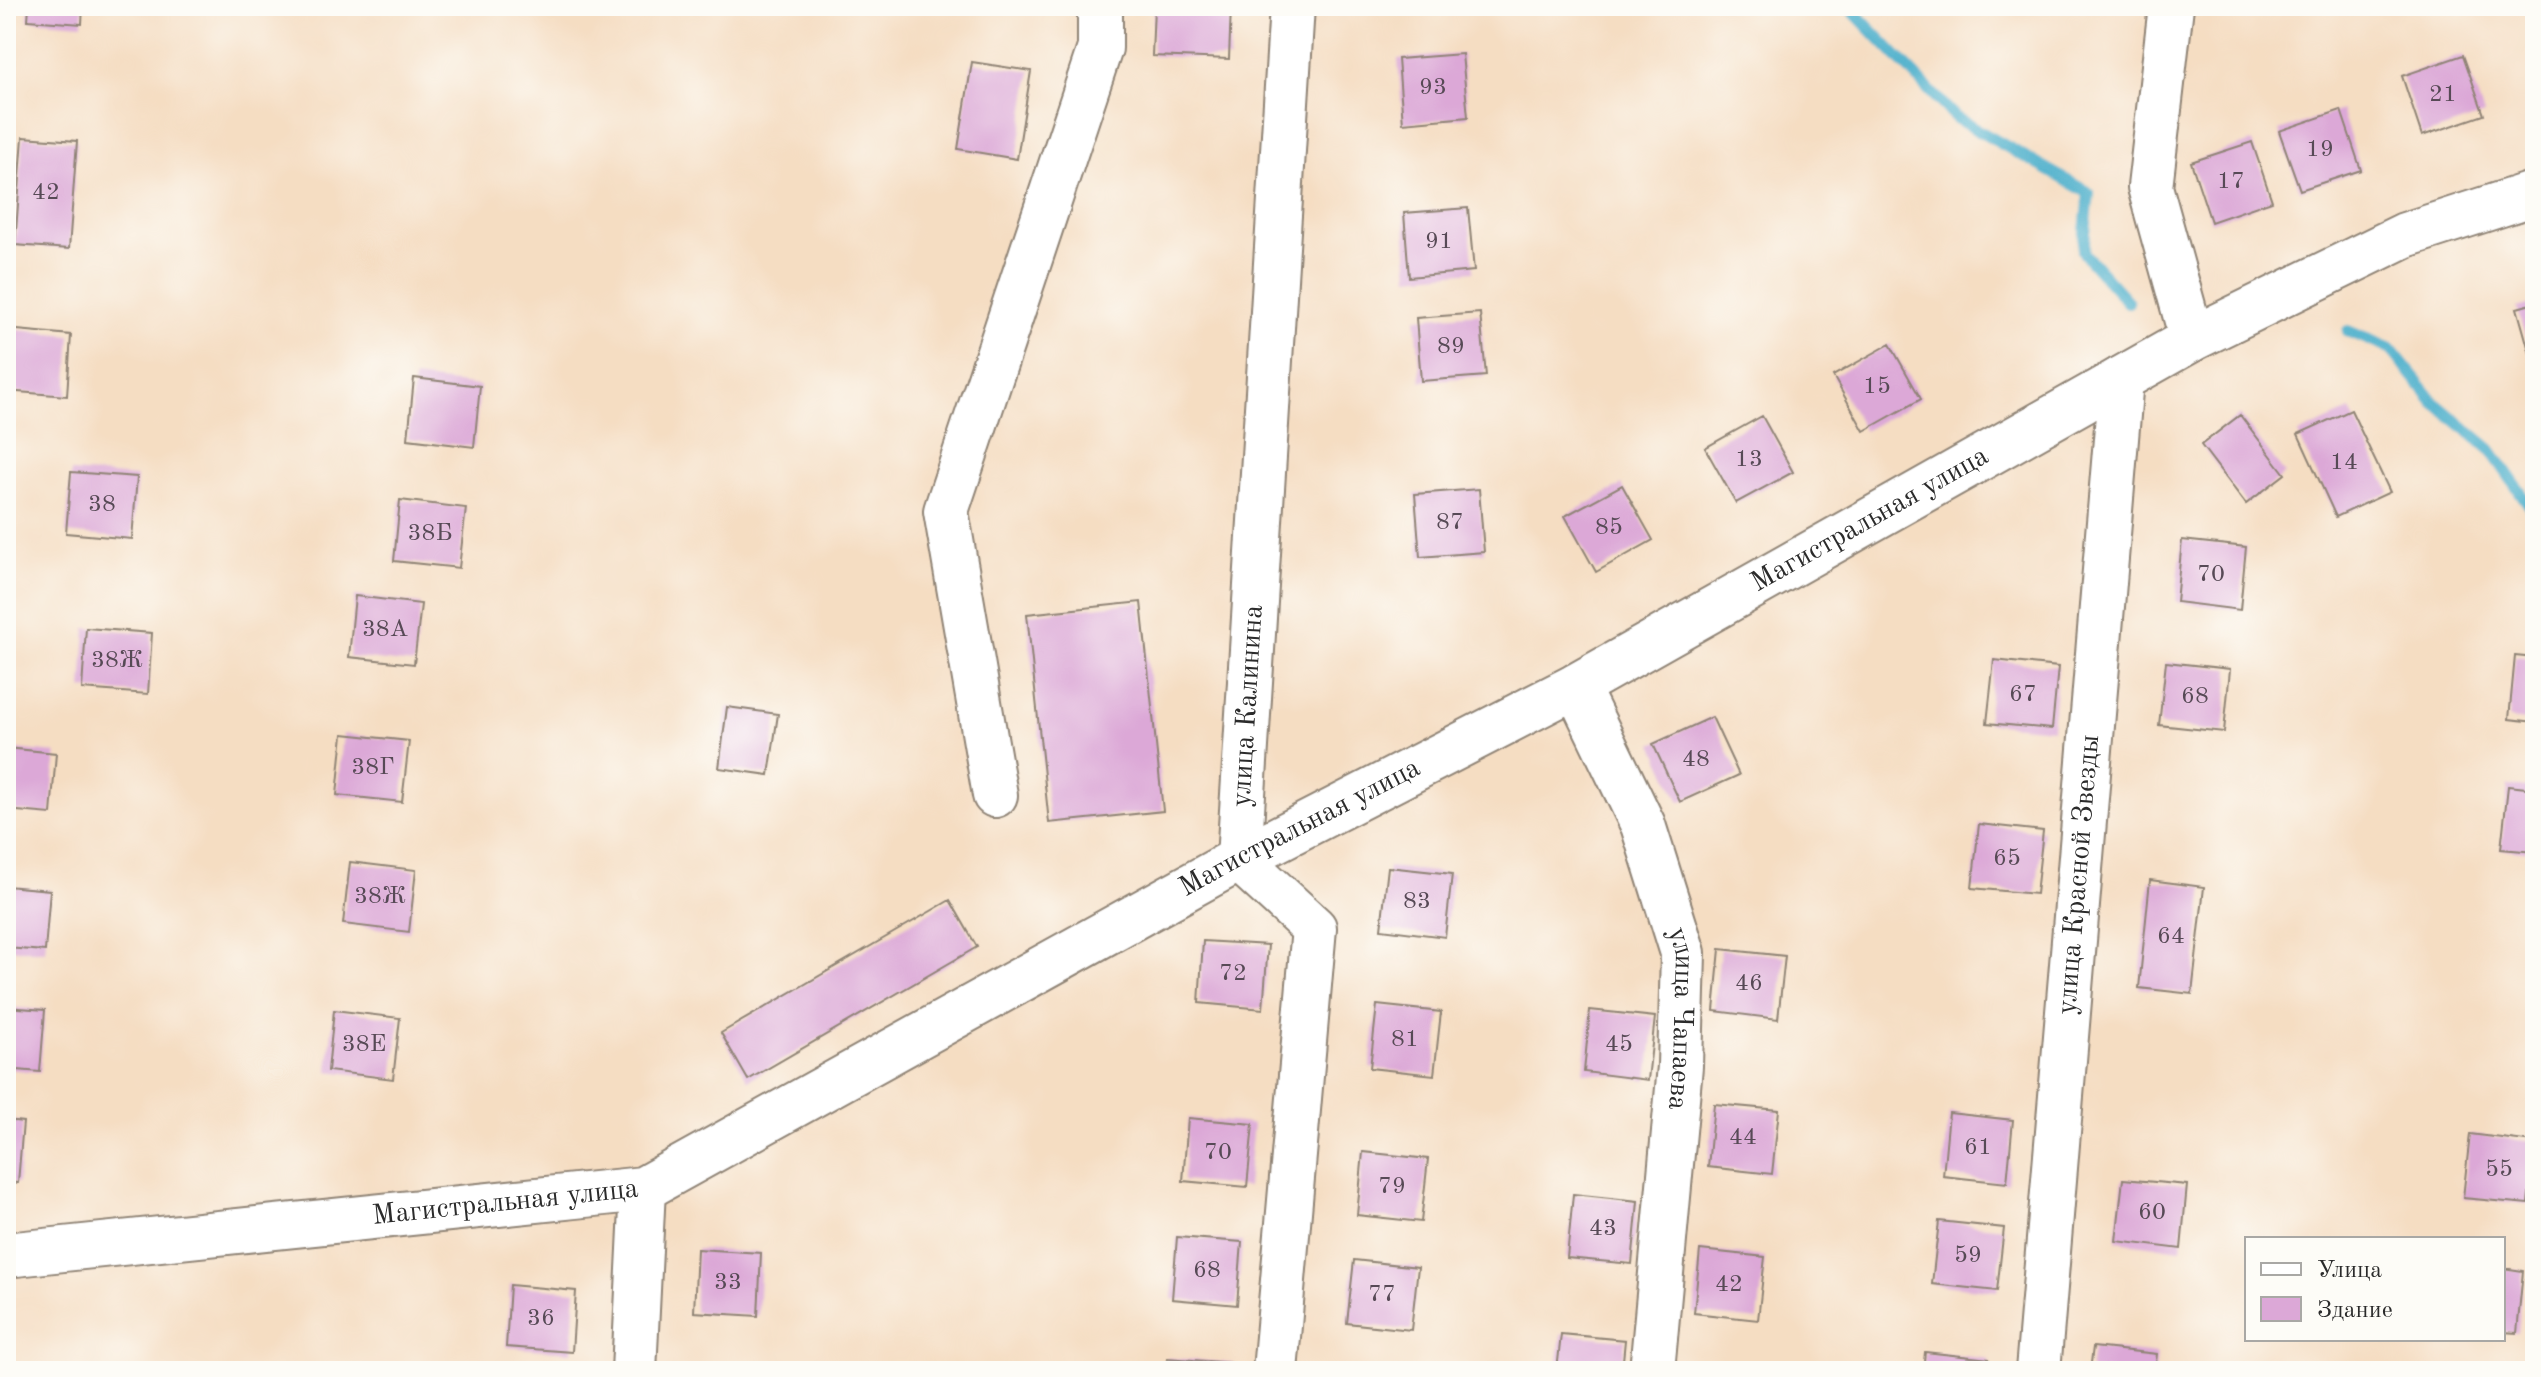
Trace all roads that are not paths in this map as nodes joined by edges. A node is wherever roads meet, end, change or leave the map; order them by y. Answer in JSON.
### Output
{"nodes":[{"id":1,"x":1100,"y":6,"type":"edge"},
{"id":2,"x":1292,"y":6,"type":"edge"},
{"id":3,"x":2171,"y":6,"type":"edge"},
{"id":4,"x":2535,"y":193,"type":"edge"},
{"id":5,"x":2192,"y":339,"type":"junction"},
{"id":6,"x":2121,"y":379,"type":"junction"},
{"id":7,"x":1576,"y":686,"type":"junction"},
{"id":8,"x":995,"y":795,"type":"dead end"},
{"id":9,"x":1239,"y":859,"type":"junction"},
{"id":10,"x":643,"y":1189,"type":"junction"},
{"id":11,"x":6,"y":1255,"type":"edge"},
{"id":12,"x":634,"y":1371,"type":"edge"},
{"id":13,"x":1275,"y":1371,"type":"edge"},
{"id":14,"x":1652,"y":1371,"type":"edge"},
{"id":15,"x":2038,"y":1371,"type":"edge"}],
"edges":[{"from":1,"to":8,"type":"street"},
{"from":2,"to":9,"type":"street","name":"улица Калинина"},
{"from":3,"to":5,"type":"street"},
{"from":4,"to":5,"type":"street","name":"Магистральная улица"},
{"from":5,"to":6,"type":"street","name":"Магистральная улица"},
{"from":6,"to":7,"type":"street","name":"Магистральная улица"},
{"from":6,"to":15,"type":"street","name":"улица Красной Звезды"},
{"from":7,"to":9,"type":"street","name":"Магистральная улица"},
{"from":7,"to":14,"type":"street","name":"улица Чапаева"},
{"from":9,"to":10,"type":"street","name":"Магистральная улица"},
{"from":9,"to":13,"type":"street"},
{"from":10,"to":11,"type":"street","name":"Магистральная улица"},
{"from":10,"to":12,"type":"street"}]}
